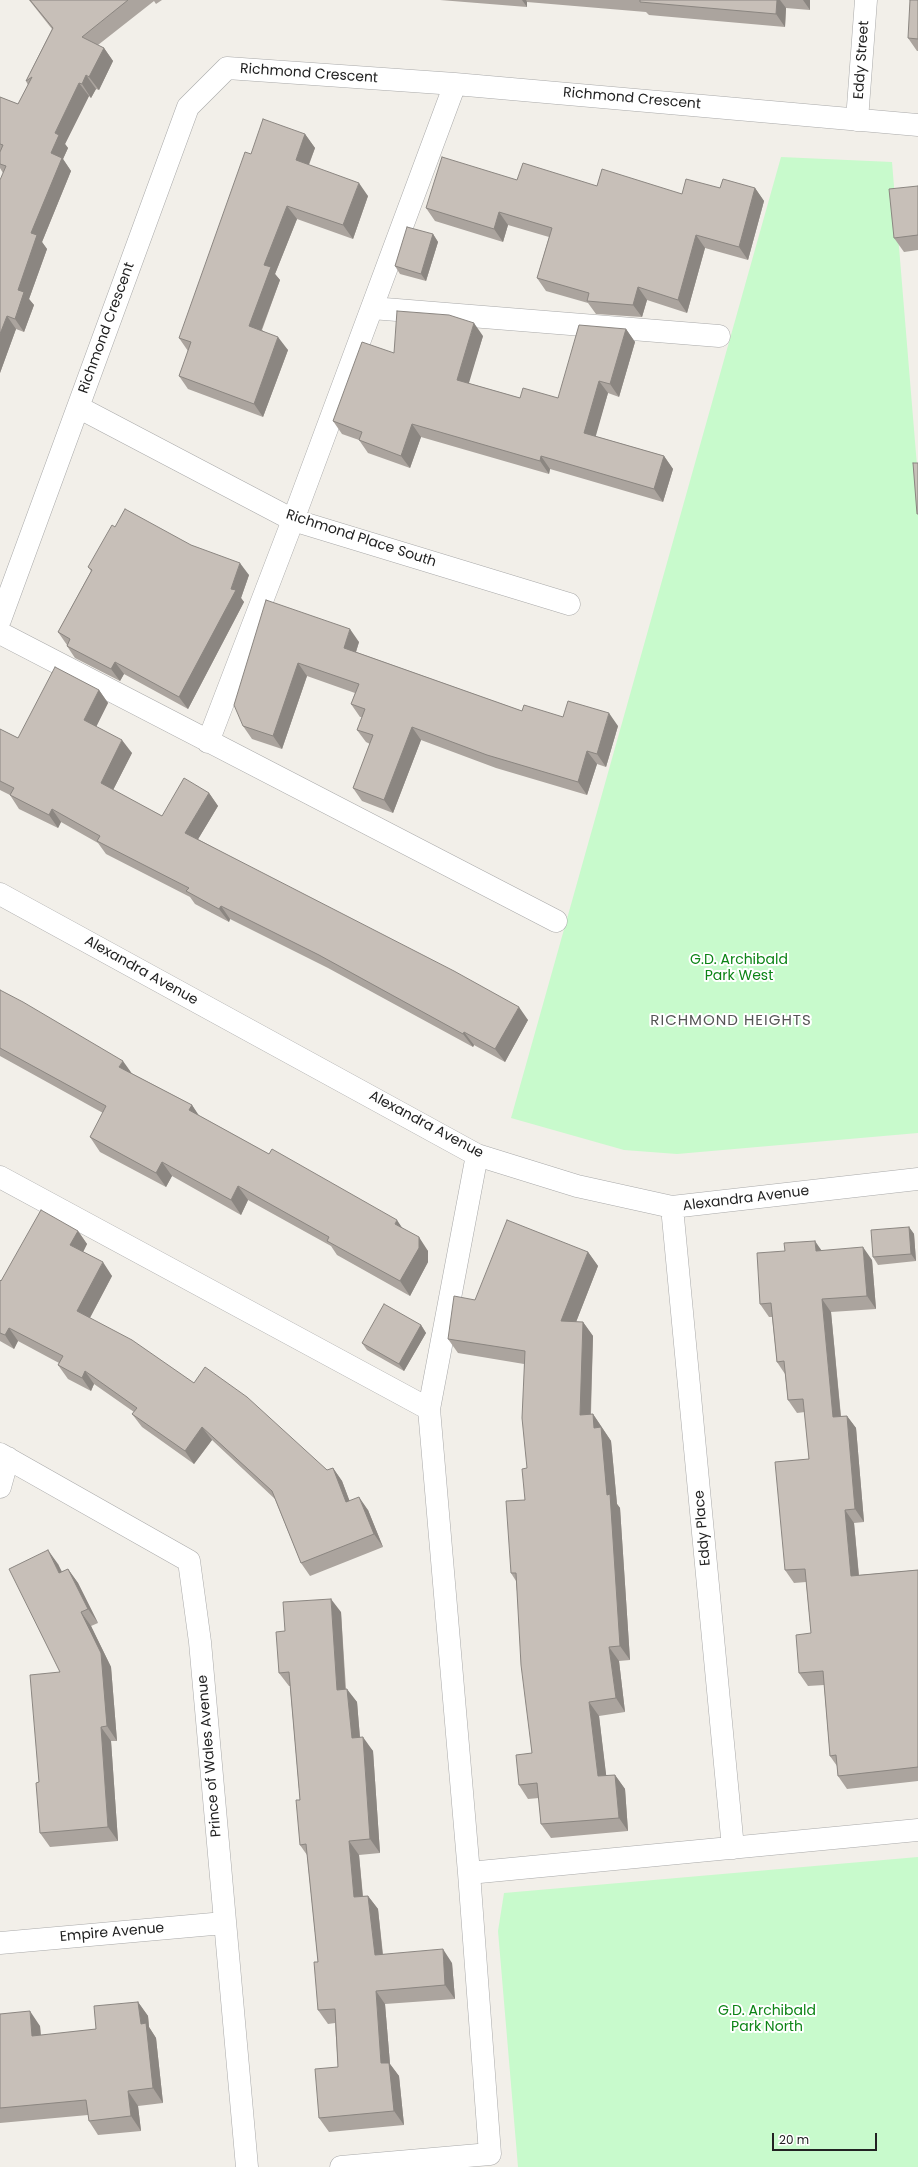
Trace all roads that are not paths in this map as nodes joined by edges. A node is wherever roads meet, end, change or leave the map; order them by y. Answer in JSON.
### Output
{"nodes":[{"id":1,"x":866,"y":0,"type":"edge"},
{"id":2,"x":455,"y":84,"type":"junction"},
{"id":3,"x":857,"y":120,"type":"junction"},
{"id":4,"x":918,"y":125,"type":"edge"},
{"id":5,"x":372,"y":308,"type":"junction"},
{"id":6,"x":719,"y":336,"type":"dead end"},
{"id":7,"x":78,"y":407,"type":"junction"},
{"id":8,"x":293,"y":520,"type":"junction"},
{"id":9,"x":569,"y":604,"type":"dead end"},
{"id":10,"x":0,"y":620,"type":"edge"},
{"id":11,"x":0,"y":633,"type":"edge"},
{"id":12,"x":208,"y":742,"type":"junction"},
{"id":13,"x":0,"y":894,"type":"edge"},
{"id":14,"x":556,"y":921,"type":"dead end"},
{"id":15,"x":477,"y":1155,"type":"junction"},
{"id":16,"x":0,"y":1177,"type":"edge"},
{"id":17,"x":918,"y":1179,"type":"edge"},
{"id":18,"x":672,"y":1207,"type":"junction"},
{"id":19,"x":429,"y":1409,"type":"junction"},
{"id":20,"x":4,"y":1456,"type":"edge"},
{"id":21,"x":0,"y":1487,"type":"edge"},
{"id":22,"x":918,"y":1830,"type":"edge"},
{"id":23,"x":733,"y":1848,"type":"junction"},
{"id":24,"x":469,"y":1873,"type":"junction"},
{"id":25,"x":224,"y":1923,"type":"junction"},
{"id":26,"x":0,"y":1943,"type":"edge"},
{"id":27,"x":248,"y":2167,"type":"edge"},
{"id":28,"x":341,"y":2167,"type":"edge"}],
"edges":[{"from":1,"to":3,"type":"street","name":"Eddy Street"},
{"from":2,"to":3,"type":"street","name":"Richmond Crescent"},
{"from":2,"to":5,"type":"street"},
{"from":2,"to":7,"type":"street","name":"Richmond Crescent"},
{"from":3,"to":4,"type":"street","name":"Richmond Crescent"},
{"from":5,"to":6,"type":"street"},
{"from":5,"to":8,"type":"street"},
{"from":7,"to":8,"type":"street","name":"Richmond Place South"},
{"from":7,"to":10,"type":"street","name":"Richmond Crescent"},
{"from":8,"to":9,"type":"street","name":"Richmond Place South"},
{"from":8,"to":12,"type":"street"},
{"from":11,"to":12,"type":"street"},
{"from":12,"to":14,"type":"street"},
{"from":13,"to":15,"type":"street","name":"Alexandra Avenue"},
{"from":15,"to":18,"type":"street","name":"Alexandra Avenue"},
{"from":15,"to":19,"type":"street"},
{"from":16,"to":19,"type":"street"},
{"from":17,"to":18,"type":"street","name":"Alexandra Avenue"},
{"from":18,"to":23,"type":"street","name":"Eddy Place"},
{"from":19,"to":24,"type":"street"},
{"from":20,"to":21,"type":"street"},
{"from":20,"to":25,"type":"street","name":"Prince of Wales Avenue"},
{"from":22,"to":23,"type":"street"},
{"from":23,"to":24,"type":"street"},
{"from":24,"to":28,"type":"street"},
{"from":25,"to":26,"type":"street","name":"Empire Avenue"},
{"from":25,"to":27,"type":"street","name":"Prince of Wales Avenue"}]}
